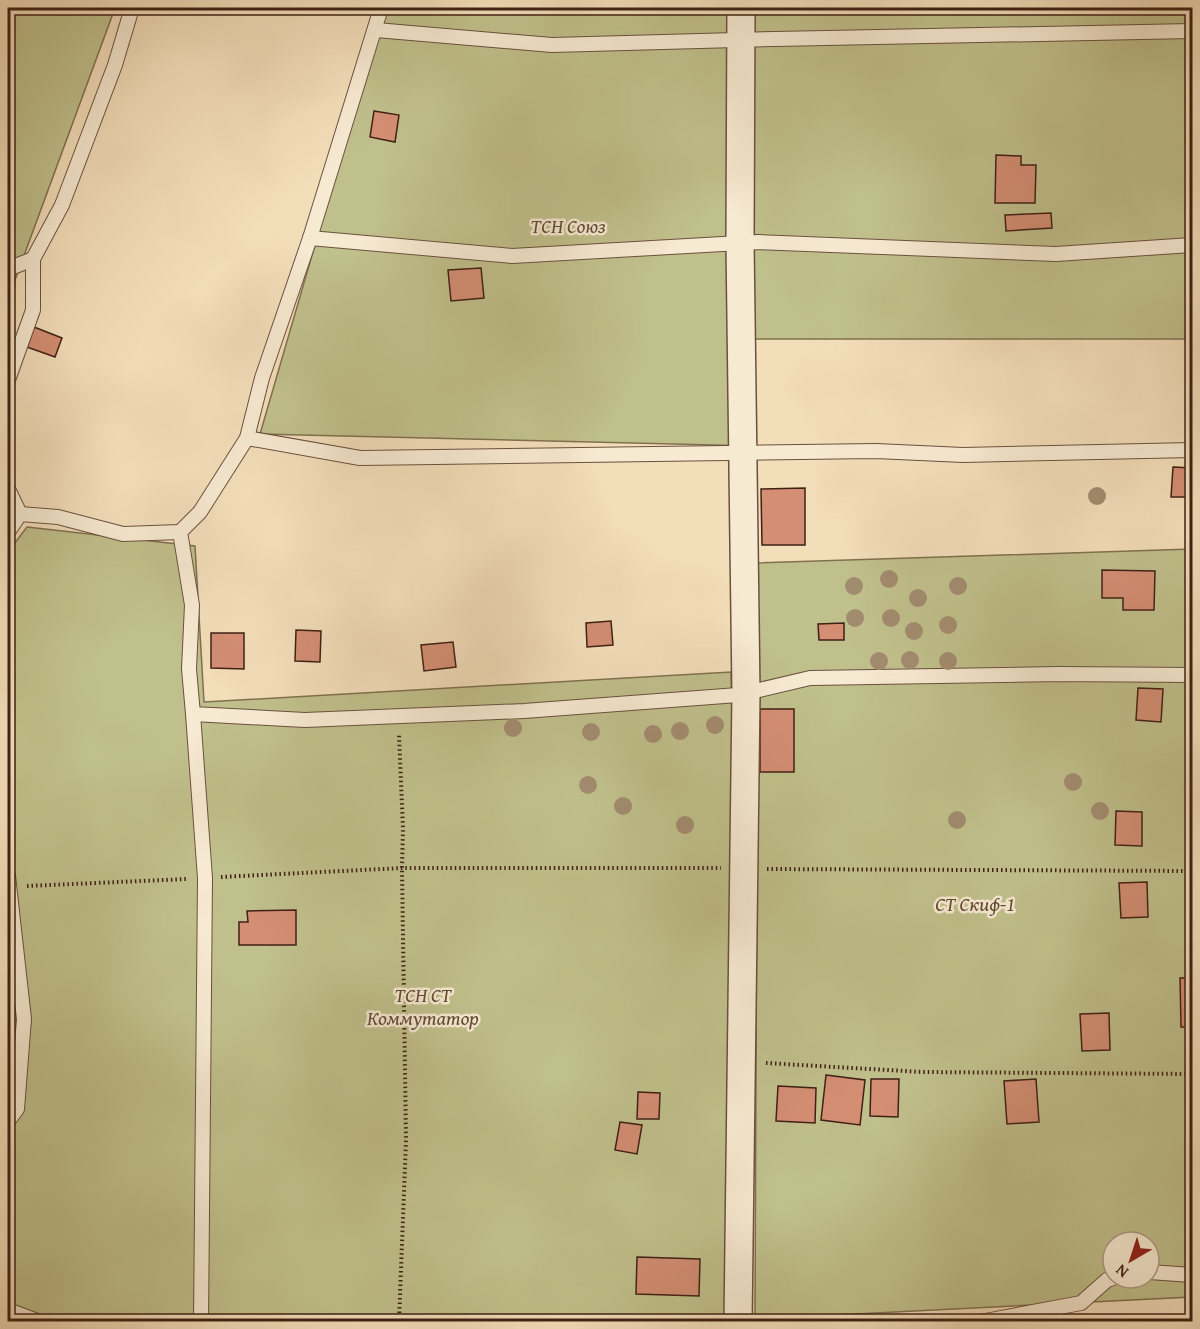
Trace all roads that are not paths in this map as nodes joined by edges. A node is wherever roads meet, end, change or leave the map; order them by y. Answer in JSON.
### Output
{"nodes":[{"id":1,"x":132,"y":8,"type":"edge"},
{"id":2,"x":381,"y":8,"type":"edge"},
{"id":3,"x":741,"y":8,"type":"edge"},
{"id":4,"x":376,"y":30,"type":"junction"},
{"id":5,"x":1192,"y":31,"type":"edge"},
{"id":6,"x":741,"y":40,"type":"junction"},
{"id":7,"x":310,"y":238,"type":"junction"},
{"id":8,"x":740,"y":243,"type":"junction"},
{"id":9,"x":1192,"y":245,"type":"edge"},
{"id":10,"x":33,"y":259,"type":"junction"},
{"id":11,"x":8,"y":269,"type":"edge"},
{"id":12,"x":8,"y":380,"type":"edge"},
{"id":13,"x":247,"y":438,"type":"junction"},
{"id":14,"x":1192,"y":450,"type":"edge"},
{"id":15,"x":743,"y":453,"type":"junction"},
{"id":16,"x":8,"y":489,"type":"edge"},
{"id":17,"x":20,"y":514,"type":"junction"},
{"id":18,"x":8,"y":532,"type":"edge"},
{"id":19,"x":180,"y":532,"type":"junction"},
{"id":20,"x":1192,"y":675,"type":"edge"},
{"id":21,"x":746,"y":693,"type":"junction"},
{"id":22,"x":193,"y":714,"type":"junction"},
{"id":23,"x":8,"y":882,"type":"edge"},
{"id":24,"x":8,"y":1121,"type":"edge"},
{"id":25,"x":1161,"y":1273,"type":"edge"},
{"id":26,"x":1192,"y":1275,"type":"edge"},
{"id":27,"x":1101,"y":1285,"type":"edge"},
{"id":28,"x":8,"y":1310,"type":"edge"},
{"id":29,"x":40,"y":1322,"type":"edge"},
{"id":30,"x":201,"y":1322,"type":"edge"},
{"id":31,"x":738,"y":1322,"type":"edge"},
{"id":32,"x":980,"y":1322,"type":"edge"}],
"edges":[{"from":1,"to":10,"type":"lane"},
{"from":2,"to":4,"type":"lane"},
{"from":3,"to":6,"type":"street"},
{"from":4,"to":6,"type":"lane"},
{"from":4,"to":7,"type":"lane"},
{"from":5,"to":6,"type":"lane"},
{"from":6,"to":8,"type":"street"},
{"from":7,"to":8,"type":"lane"},
{"from":7,"to":13,"type":"lane"},
{"from":8,"to":9,"type":"lane"},
{"from":8,"to":15,"type":"street"},
{"from":10,"to":11,"type":"lane"},
{"from":10,"to":12,"type":"lane"},
{"from":13,"to":15,"type":"lane"},
{"from":13,"to":19,"type":"lane"},
{"from":14,"to":15,"type":"lane"},
{"from":15,"to":21,"type":"street"},
{"from":16,"to":17,"type":"lane"},
{"from":17,"to":18,"type":"lane"},
{"from":17,"to":19,"type":"lane"},
{"from":19,"to":22,"type":"lane"},
{"from":20,"to":21,"type":"lane"},
{"from":21,"to":22,"type":"lane"},
{"from":21,"to":31,"type":"street"},
{"from":22,"to":30,"type":"lane"},
{"from":23,"to":24,"type":"lane"},
{"from":25,"to":26,"type":"lane"},
{"from":27,"to":32,"type":"lane"},
{"from":28,"to":29,"type":"lane"}]}
